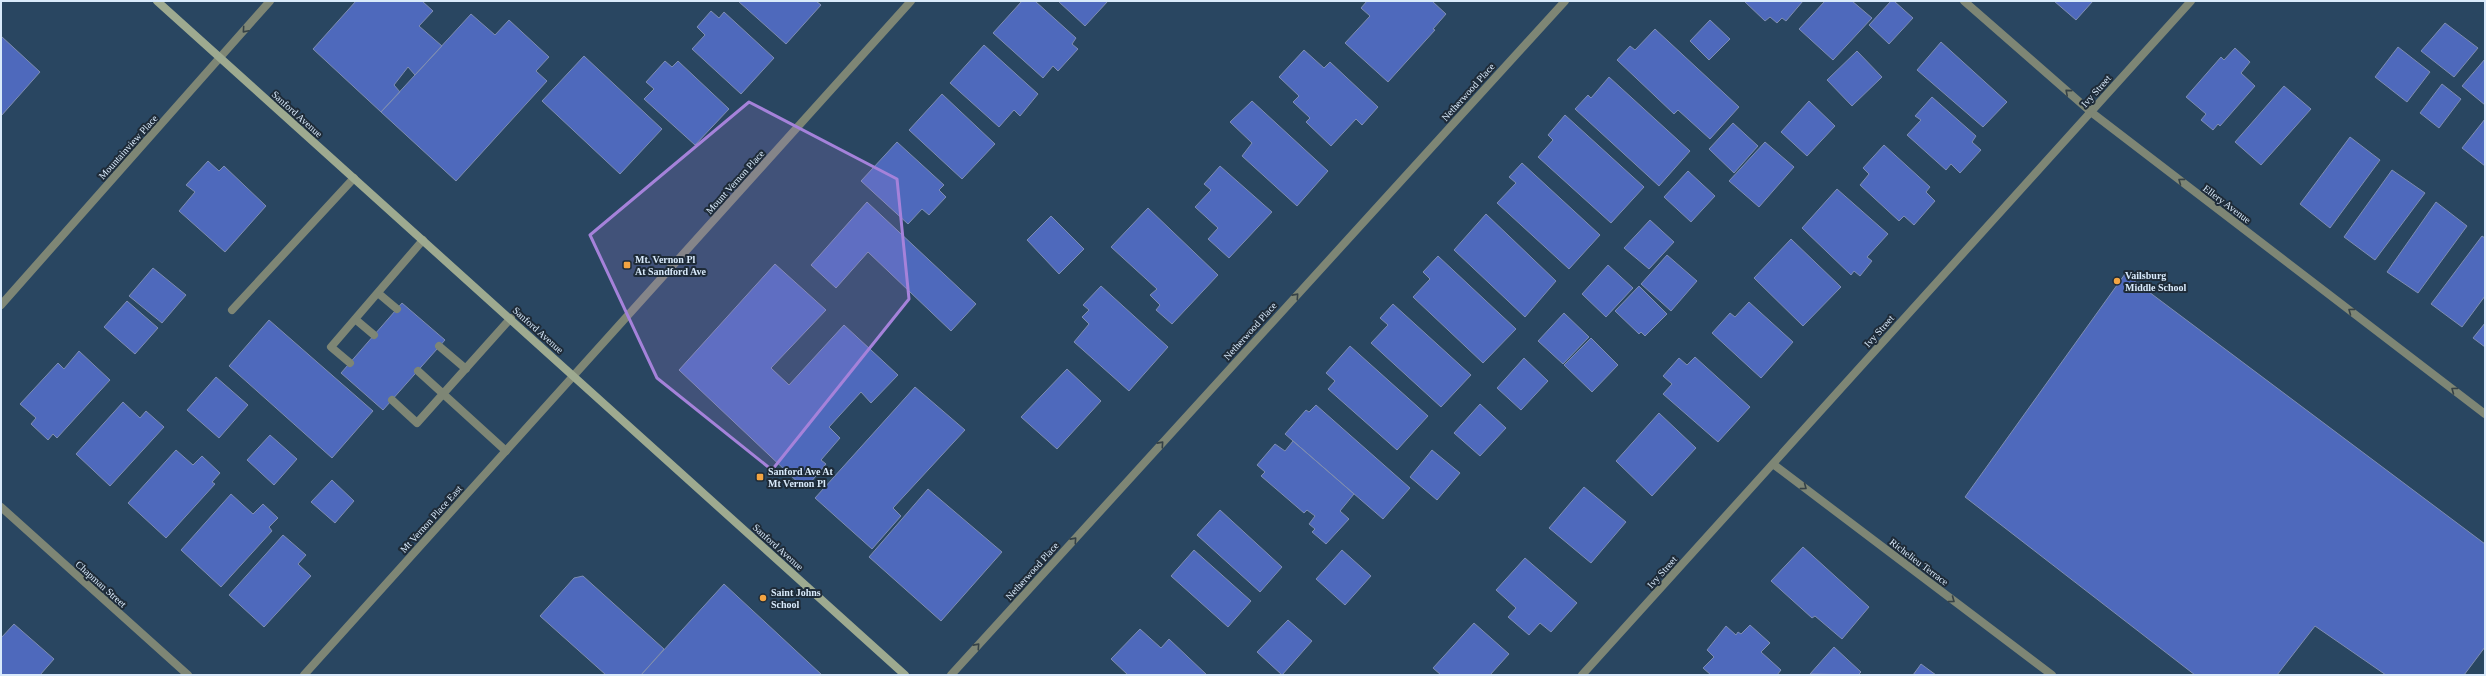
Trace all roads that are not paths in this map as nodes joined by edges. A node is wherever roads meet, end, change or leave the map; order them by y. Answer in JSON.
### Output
{"nodes":[{"id":1,"x":157,"y":1,"type":"edge"},
{"id":2,"x":270,"y":1,"type":"edge"},
{"id":3,"x":911,"y":1,"type":"edge"},
{"id":4,"x":1565,"y":1,"type":"edge"},
{"id":5,"x":1964,"y":1,"type":"edge"},
{"id":6,"x":2191,"y":1,"type":"edge"},
{"id":7,"x":220,"y":58,"type":"junction"},
{"id":8,"x":2091,"y":112,"type":"junction"},
{"id":9,"x":354,"y":178,"type":"junction"},
{"id":10,"x":423,"y":240,"type":"junction"},
{"id":11,"x":378,"y":293,"type":"junction"},
{"id":12,"x":1,"y":305,"type":"edge"},
{"id":13,"x":397,"y":309,"type":"dead end"},
{"id":14,"x":232,"y":310,"type":"dead end"},
{"id":15,"x":510,"y":318,"type":"junction"},
{"id":16,"x":355,"y":319,"type":"junction"},
{"id":17,"x":374,"y":335,"type":"dead end"},
{"id":18,"x":440,"y":346,"type":"dead end"},
{"id":19,"x":350,"y":363,"type":"dead end"},
{"id":20,"x":466,"y":369,"type":"junction"},
{"id":21,"x":418,"y":371,"type":"dead end"},
{"id":22,"x":574,"y":376,"type":"junction"},
{"id":23,"x":443,"y":394,"type":"junction"},
{"id":24,"x":392,"y":400,"type":"dead end"},
{"id":25,"x":2485,"y":414,"type":"edge"},
{"id":26,"x":506,"y":451,"type":"junction"},
{"id":27,"x":1773,"y":464,"type":"junction"},
{"id":28,"x":1,"y":507,"type":"edge"},
{"id":29,"x":188,"y":675,"type":"edge"},
{"id":30,"x":304,"y":675,"type":"edge"},
{"id":31,"x":905,"y":675,"type":"edge"},
{"id":32,"x":951,"y":675,"type":"edge"},
{"id":33,"x":1582,"y":675,"type":"edge"},
{"id":34,"x":2052,"y":675,"type":"edge"}],
"edges":[{"from":1,"to":7,"type":"main road","name":"Sanford Avenue"},
{"from":2,"to":7,"type":"street","name":"Mountainview Place","one_way":true},
{"from":3,"to":22,"type":"street","name":"Mount Vernon Place"},
{"from":32,"to":4,"type":"street","name":"Netherwood Place","one_way":true},
{"from":8,"to":5,"type":"street","name":"Ellery Avenue","one_way":true},
{"from":6,"to":8,"type":"street","name":"Ivy Street"},
{"from":7,"to":9,"type":"main road","name":"Sanford Avenue"},
{"from":7,"to":12,"type":"street","name":"Mountainview Place"},
{"from":25,"to":8,"type":"street","name":"Ellery Avenue","one_way":true},
{"from":8,"to":27,"type":"street","name":"Ivy Street"},
{"from":9,"to":10,"type":"main road","name":"Sanford Avenue"},
{"from":9,"to":14,"type":"street"},
{"from":10,"to":11,"type":"street"},
{"from":10,"to":15,"type":"main road","name":"Sanford Avenue"},
{"from":11,"to":13,"type":"street"},
{"from":11,"to":16,"type":"street"},
{"from":15,"to":20,"type":"street"},
{"from":15,"to":22,"type":"main road","name":"Sanford Avenue"},
{"from":16,"to":17,"type":"street"},
{"from":16,"to":19,"type":"street"},
{"from":18,"to":20,"type":"street"},
{"from":20,"to":23,"type":"street"},
{"from":21,"to":23,"type":"street"},
{"from":22,"to":26,"type":"street","name":"Mt Vernon Place East"},
{"from":22,"to":31,"type":"main road","name":"Sanford Avenue"},
{"from":23,"to":24,"type":"street"},
{"from":23,"to":26,"type":"street"},
{"from":26,"to":30,"type":"street","name":"Mt Vernon Place East"},
{"from":27,"to":33,"type":"street","name":"Ivy Street"},
{"from":27,"to":34,"type":"street","name":"Richelieu Terrace","one_way":true},
{"from":28,"to":29,"type":"street","name":"Chapman Street"}]}
